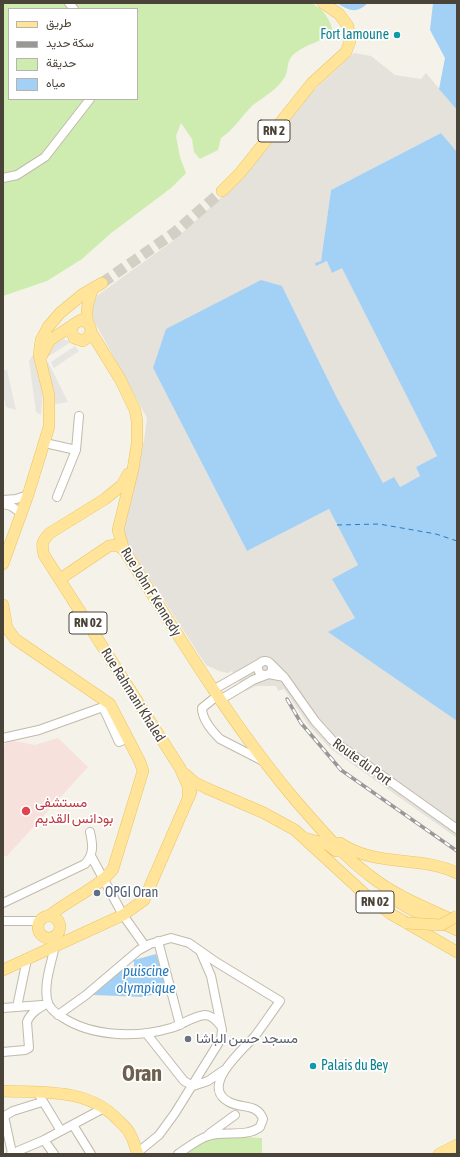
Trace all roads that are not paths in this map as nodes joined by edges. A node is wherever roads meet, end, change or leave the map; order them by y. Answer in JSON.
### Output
{"nodes":[{"id":1,"x":326,"y":5,"type":"edge"},
{"id":2,"x":89,"y":100,"type":"edge"},
{"id":3,"x":3,"y":178,"type":"edge"},
{"id":4,"x":222,"y":191,"type":"tunnel mouth"},
{"id":5,"x":92,"y":291,"type":"junction"},
{"id":6,"x":74,"y":324,"type":"junction"},
{"id":7,"x":84,"y":333,"type":"junction"},
{"id":8,"x":42,"y":367,"type":"junction"},
{"id":9,"x":79,"y":416,"type":"dead end"},
{"id":10,"x":45,"y":443,"type":"junction"},
{"id":11,"x":76,"y":450,"type":"junction"},
{"id":12,"x":133,"y":463,"type":"junction"},
{"id":13,"x":28,"y":495,"type":"junction"},
{"id":14,"x":57,"y":497,"type":"dead end"},
{"id":15,"x":105,"y":499,"type":"junction"},
{"id":16,"x":3,"y":500,"type":"edge"},
{"id":17,"x":3,"y":504,"type":"edge"},
{"id":18,"x":123,"y":505,"type":"junction"},
{"id":19,"x":21,"y":513,"type":"junction"},
{"id":20,"x":124,"y":550,"type":"junction"},
{"id":21,"x":3,"y":564,"type":"edge"},
{"id":22,"x":60,"y":579,"type":"junction"},
{"id":23,"x":3,"y":605,"type":"edge"},
{"id":24,"x":262,"y":662,"type":"junction"},
{"id":25,"x":271,"y":664,"type":"junction"},
{"id":26,"x":268,"y":675,"type":"junction"},
{"id":27,"x":284,"y":677,"type":"junction"},
{"id":28,"x":217,"y":695,"type":"junction"},
{"id":29,"x":3,"y":738,"type":"edge"},
{"id":30,"x":128,"y":738,"type":"junction"},
{"id":31,"x":263,"y":762,"type":"junction"},
{"id":32,"x":180,"y":768,"type":"junction"},
{"id":33,"x":206,"y":788,"type":"junction"},
{"id":34,"x":188,"y":798,"type":"junction"},
{"id":35,"x":310,"y":817,"type":"junction"},
{"id":36,"x":457,"y":829,"type":"edge"},
{"id":37,"x":90,"y":832,"type":"dead end"},
{"id":38,"x":304,"y":838,"type":"junction"},
{"id":39,"x":92,"y":856,"type":"junction"},
{"id":40,"x":452,"y":871,"type":"edge"},
{"id":41,"x":457,"y":878,"type":"edge"},
{"id":42,"x":104,"y":880,"type":"junction"},
{"id":43,"x":3,"y":903,"type":"edge"},
{"id":44,"x":123,"y":915,"type":"junction"},
{"id":45,"x":457,"y":916,"type":"edge"},
{"id":46,"x":49,"y":919,"type":"junction"},
{"id":47,"x":3,"y":922,"type":"edge"},
{"id":48,"x":457,"y":922,"type":"edge"},
{"id":49,"x":406,"y":923,"type":"junction"},
{"id":50,"x":457,"y":930,"type":"edge"},
{"id":51,"x":50,"y":938,"type":"junction"},
{"id":52,"x":158,"y":941,"type":"junction"},
{"id":53,"x":145,"y":946,"type":"junction"},
{"id":54,"x":201,"y":952,"type":"junction"},
{"id":55,"x":457,"y":952,"type":"edge"},
{"id":56,"x":32,"y":956,"type":"junction"},
{"id":57,"x":3,"y":970,"type":"edge"},
{"id":58,"x":48,"y":1003,"type":"junction"},
{"id":59,"x":17,"y":1007,"type":"junction"},
{"id":60,"x":3,"y":1008,"type":"edge"},
{"id":61,"x":58,"y":1015,"type":"junction"},
{"id":62,"x":180,"y":1025,"type":"junction"},
{"id":63,"x":220,"y":1025,"type":"junction"},
{"id":64,"x":146,"y":1033,"type":"junction"},
{"id":65,"x":3,"y":1052,"type":"edge"},
{"id":66,"x":224,"y":1070,"type":"junction"},
{"id":67,"x":193,"y":1086,"type":"junction"},
{"id":68,"x":3,"y":1091,"type":"edge"},
{"id":69,"x":40,"y":1097,"type":"junction"},
{"id":70,"x":104,"y":1108,"type":"junction"},
{"id":71,"x":235,"y":1115,"type":"dead end"},
{"id":72,"x":4,"y":1116,"type":"edge"},
{"id":73,"x":73,"y":1125,"type":"junction"},
{"id":74,"x":61,"y":1131,"type":"junction"},
{"id":75,"x":207,"y":1136,"type":"junction"},
{"id":76,"x":44,"y":1140,"type":"junction"},
{"id":77,"x":457,"y":1145,"type":"edge"},
{"id":78,"x":30,"y":1150,"type":"edge"},
{"id":79,"x":12,"y":1154,"type":"edge"},
{"id":80,"x":54,"y":1154,"type":"edge"},
{"id":81,"x":91,"y":1154,"type":"edge"},
{"id":82,"x":136,"y":1154,"type":"edge"},
{"id":83,"x":178,"y":1154,"type":"edge"},
{"id":84,"x":439,"y":1154,"type":"edge"}],
"edges":[{"from":1,"to":4,"type":"main road","number":"RN 2"},
{"from":2,"to":3,"type":"street"},
{"from":5,"to":6,"type":"main road"},
{"from":5,"to":7,"type":"main road"},
{"from":5,"to":8,"type":"main road"},
{"from":6,"to":7,"type":"main road"},
{"from":6,"to":7,"type":"main road"},
{"from":6,"to":8,"type":"main road"},
{"from":7,"to":8,"type":"main road"},
{"from":7,"to":12,"type":"main road","name":"Rue John F Kennedy","number":"RN 02"},
{"from":8,"to":10,"type":"main road"},
{"from":9,"to":11,"type":"street"},
{"from":10,"to":11,"type":"street"},
{"from":10,"to":13,"type":"main road"},
{"from":11,"to":14,"type":"street"},
{"from":12,"to":15,"type":"main road","name":"Rue Rahmani Khaled","number":"RN 02"},
{"from":12,"to":18,"type":"main road","name":"Rue John F Kennedy","number":"RN 02"},
{"from":13,"to":16,"type":"street"},
{"from":13,"to":19,"type":"main road"},
{"from":15,"to":18,"type":"main road"},
{"from":15,"to":22,"type":"main road","name":"Rue Rahmani Khaled","number":"RN 02"},
{"from":17,"to":19,"type":"street"},
{"from":18,"to":20,"type":"main road","name":"Rue John F Kennedy","number":"RN 02"},
{"from":19,"to":21,"type":"main road"},
{"from":20,"to":22,"type":"main road"},
{"from":20,"to":28,"type":"main road","name":"Rue John F Kennedy","number":"RN 02"},
{"from":22,"to":32,"type":"main road","name":"Rue Rahmani Khaled","number":"RN 02"},
{"from":23,"to":30,"type":"main road"},
{"from":24,"to":25,"type":"street"},
{"from":24,"to":26,"type":"street"},
{"from":24,"to":28,"type":"street"},
{"from":25,"to":26,"type":"street"},
{"from":25,"to":27,"type":"street","name":"Route du Port"},
{"from":26,"to":27,"type":"street"},
{"from":26,"to":28,"type":"street"},
{"from":27,"to":36,"type":"street","name":"Route du Port"},
{"from":28,"to":31,"type":"main road","name":"Rue John F Kennedy","number":"RN 02"},
{"from":28,"to":31,"type":"street"},
{"from":29,"to":30,"type":"street"},
{"from":30,"to":42,"type":"main road"},
{"from":31,"to":35,"type":"main road","number":"RN 02"},
{"from":32,"to":33,"type":"main road","number":"RN 02"},
{"from":32,"to":34,"type":"main road"},
{"from":33,"to":34,"type":"main road"},
{"from":33,"to":38,"type":"main road","number":"RN 02"},
{"from":34,"to":44,"type":"main road"},
{"from":35,"to":40,"type":"main road","number":"RN 02"},
{"from":35,"to":48,"type":"main road"},
{"from":37,"to":39,"type":"street"},
{"from":38,"to":49,"type":"main road","number":"RN 02"},
{"from":38,"to":50,"type":"main road"},
{"from":39,"to":42,"type":"street"},
{"from":39,"to":43,"type":"street"},
{"from":40,"to":41,"type":"main road"},
{"from":42,"to":44,"type":"street"},
{"from":42,"to":46,"type":"main road"},
{"from":44,"to":51,"type":"main road"},
{"from":44,"to":53,"type":"street"},
{"from":45,"to":49,"type":"main road","bridge":true},
{"from":46,"to":47,"type":"street"},
{"from":46,"to":51,"type":"main road"},
{"from":46,"to":51,"type":"main road"},
{"from":49,"to":55,"type":"main road","number":"RN 02"},
{"from":51,"to":56,"type":"main road"},
{"from":51,"to":56,"type":"main road"},
{"from":51,"to":58,"type":"street"},
{"from":52,"to":53,"type":"street"},
{"from":52,"to":54,"type":"street"},
{"from":52,"to":62,"type":"street"},
{"from":53,"to":61,"type":"street"},
{"from":54,"to":63,"type":"street"},
{"from":54,"to":66,"type":"street"},
{"from":56,"to":57,"type":"main road"},
{"from":56,"to":59,"type":"street"},
{"from":58,"to":59,"type":"street"},
{"from":58,"to":61,"type":"street"},
{"from":58,"to":65,"type":"street"},
{"from":59,"to":60,"type":"street"},
{"from":61,"to":64,"type":"street"},
{"from":62,"to":63,"type":"street"},
{"from":62,"to":64,"type":"street"},
{"from":63,"to":67,"type":"street"},
{"from":64,"to":67,"type":"street"},
{"from":66,"to":67,"type":"street"},
{"from":66,"to":75,"type":"street"},
{"from":67,"to":82,"type":"street"},
{"from":68,"to":69,"type":"main road"},
{"from":69,"to":70,"type":"main road"},
{"from":69,"to":72,"type":"street"},
{"from":69,"to":74,"type":"street"},
{"from":70,"to":73,"type":"street"},
{"from":70,"to":82,"type":"main road"},
{"from":71,"to":75,"type":"street"},
{"from":72,"to":79,"type":"street"},
{"from":73,"to":74,"type":"street"},
{"from":73,"to":81,"type":"street"},
{"from":74,"to":76,"type":"street"},
{"from":75,"to":83,"type":"street"},
{"from":76,"to":78,"type":"street"},
{"from":76,"to":80,"type":"street"},
{"from":77,"to":84,"type":"main road"},
{"from":78,"to":79,"type":"street"}]}
